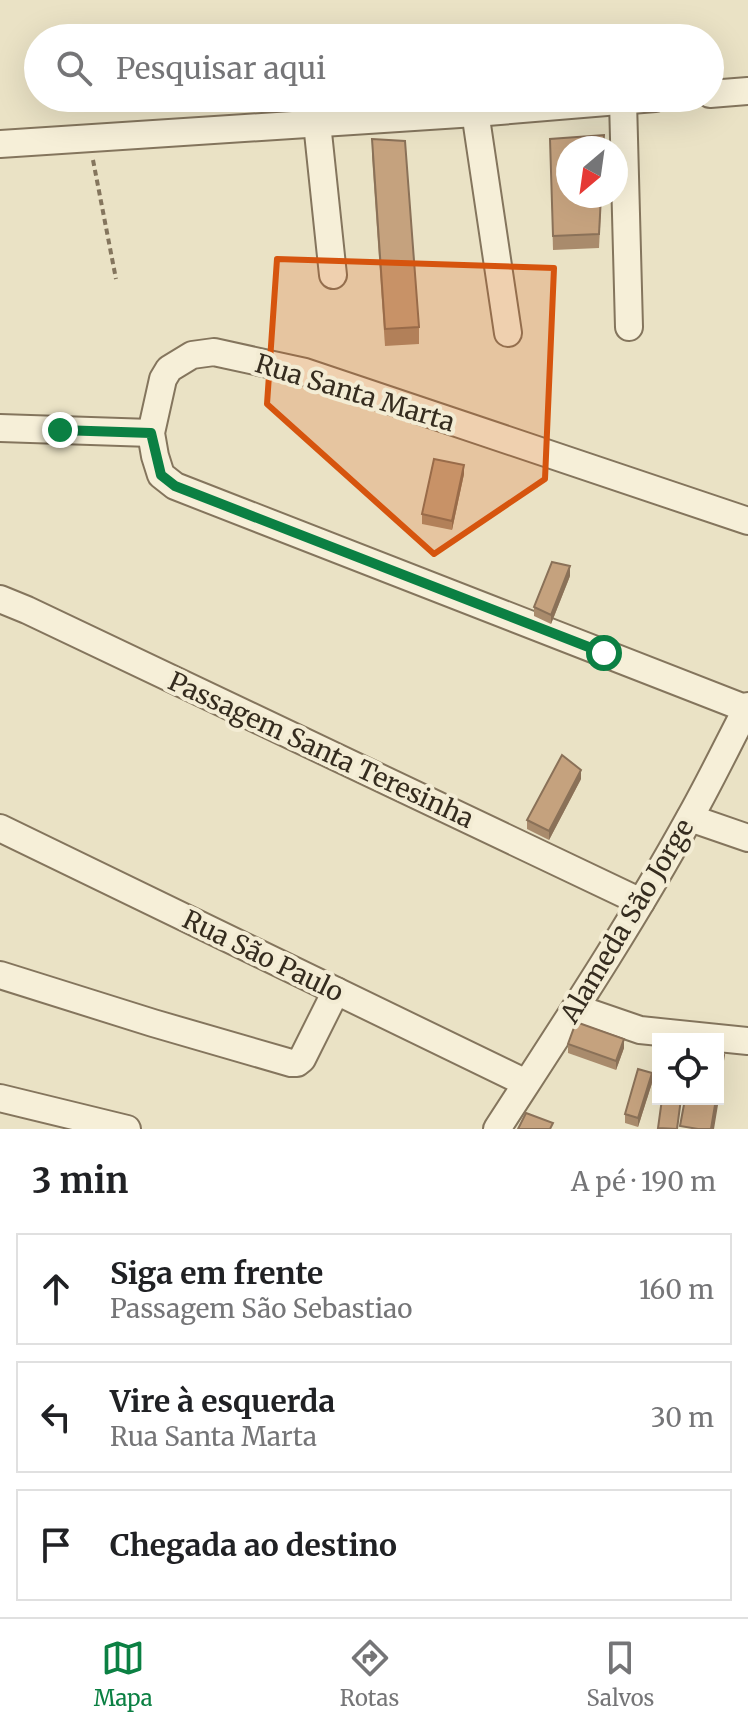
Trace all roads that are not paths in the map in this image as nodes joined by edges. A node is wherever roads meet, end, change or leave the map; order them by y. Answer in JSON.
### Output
{"nodes":[{"id":1,"x":748,"y":91,"type":"edge"},
{"id":2,"x":724,"y":93,"type":"edge"},
{"id":3,"x":413,"y":112,"type":"edge"},
{"id":4,"x":475,"y":112,"type":"edge"},
{"id":5,"x":623,"y":112,"type":"edge"},
{"id":6,"x":317,"y":123,"type":"junction"},
{"id":7,"x":0,"y":144,"type":"edge"},
{"id":8,"x":333,"y":275,"type":"dead end"},
{"id":9,"x":629,"y":327,"type":"dead end"},
{"id":10,"x":508,"y":333,"type":"dead end"},
{"id":11,"x":0,"y":428,"type":"edge"},
{"id":12,"x":151,"y":433,"type":"junction"},
{"id":13,"x":748,"y":521,"type":"edge"},
{"id":14,"x":0,"y":599,"type":"edge"},
{"id":15,"x":747,"y":708,"type":"edge"},
{"id":16,"x":690,"y":818,"type":"junction"},
{"id":17,"x":0,"y":828,"type":"edge"},
{"id":18,"x":748,"y":838,"type":"edge"},
{"id":19,"x":641,"y":902,"type":"junction"},
{"id":20,"x":0,"y":975,"type":"edge"},
{"id":21,"x":336,"y":991,"type":"junction"},
{"id":22,"x":576,"y":1008,"type":"junction"},
{"id":23,"x":748,"y":1041,"type":"edge"},
{"id":24,"x":526,"y":1083,"type":"junction"},
{"id":25,"x":0,"y":1098,"type":"edge"},
{"id":26,"x":127,"y":1129,"type":"edge"},
{"id":27,"x":497,"y":1129,"type":"edge"}],
"edges":[{"from":1,"to":2,"type":"street"},
{"from":3,"to":6,"type":"street"},
{"from":4,"to":10,"type":"street"},
{"from":5,"to":9,"type":"street"},
{"from":6,"to":7,"type":"street"},
{"from":6,"to":8,"type":"street"},
{"from":11,"to":12,"type":"street"},
{"from":12,"to":13,"type":"street","name":"Rua Santa Marta"},
{"from":12,"to":15,"type":"street"},
{"from":14,"to":19,"type":"street","name":"Passagem Santa Teresinha"},
{"from":15,"to":16,"type":"street","name":"Alameda São Jorge"},
{"from":16,"to":18,"type":"street"},
{"from":16,"to":19,"type":"street","name":"Alameda São Jorge"},
{"from":17,"to":21,"type":"street","name":"Rua São Paulo"},
{"from":19,"to":22,"type":"street","name":"Alameda São Jorge"},
{"from":20,"to":21,"type":"street"},
{"from":21,"to":24,"type":"street","name":"Rua São Paulo"},
{"from":22,"to":23,"type":"street"},
{"from":22,"to":24,"type":"street","name":"Alameda São Jorge"},
{"from":24,"to":27,"type":"street","name":"Alameda São Jorge"},
{"from":25,"to":26,"type":"street"}]}
